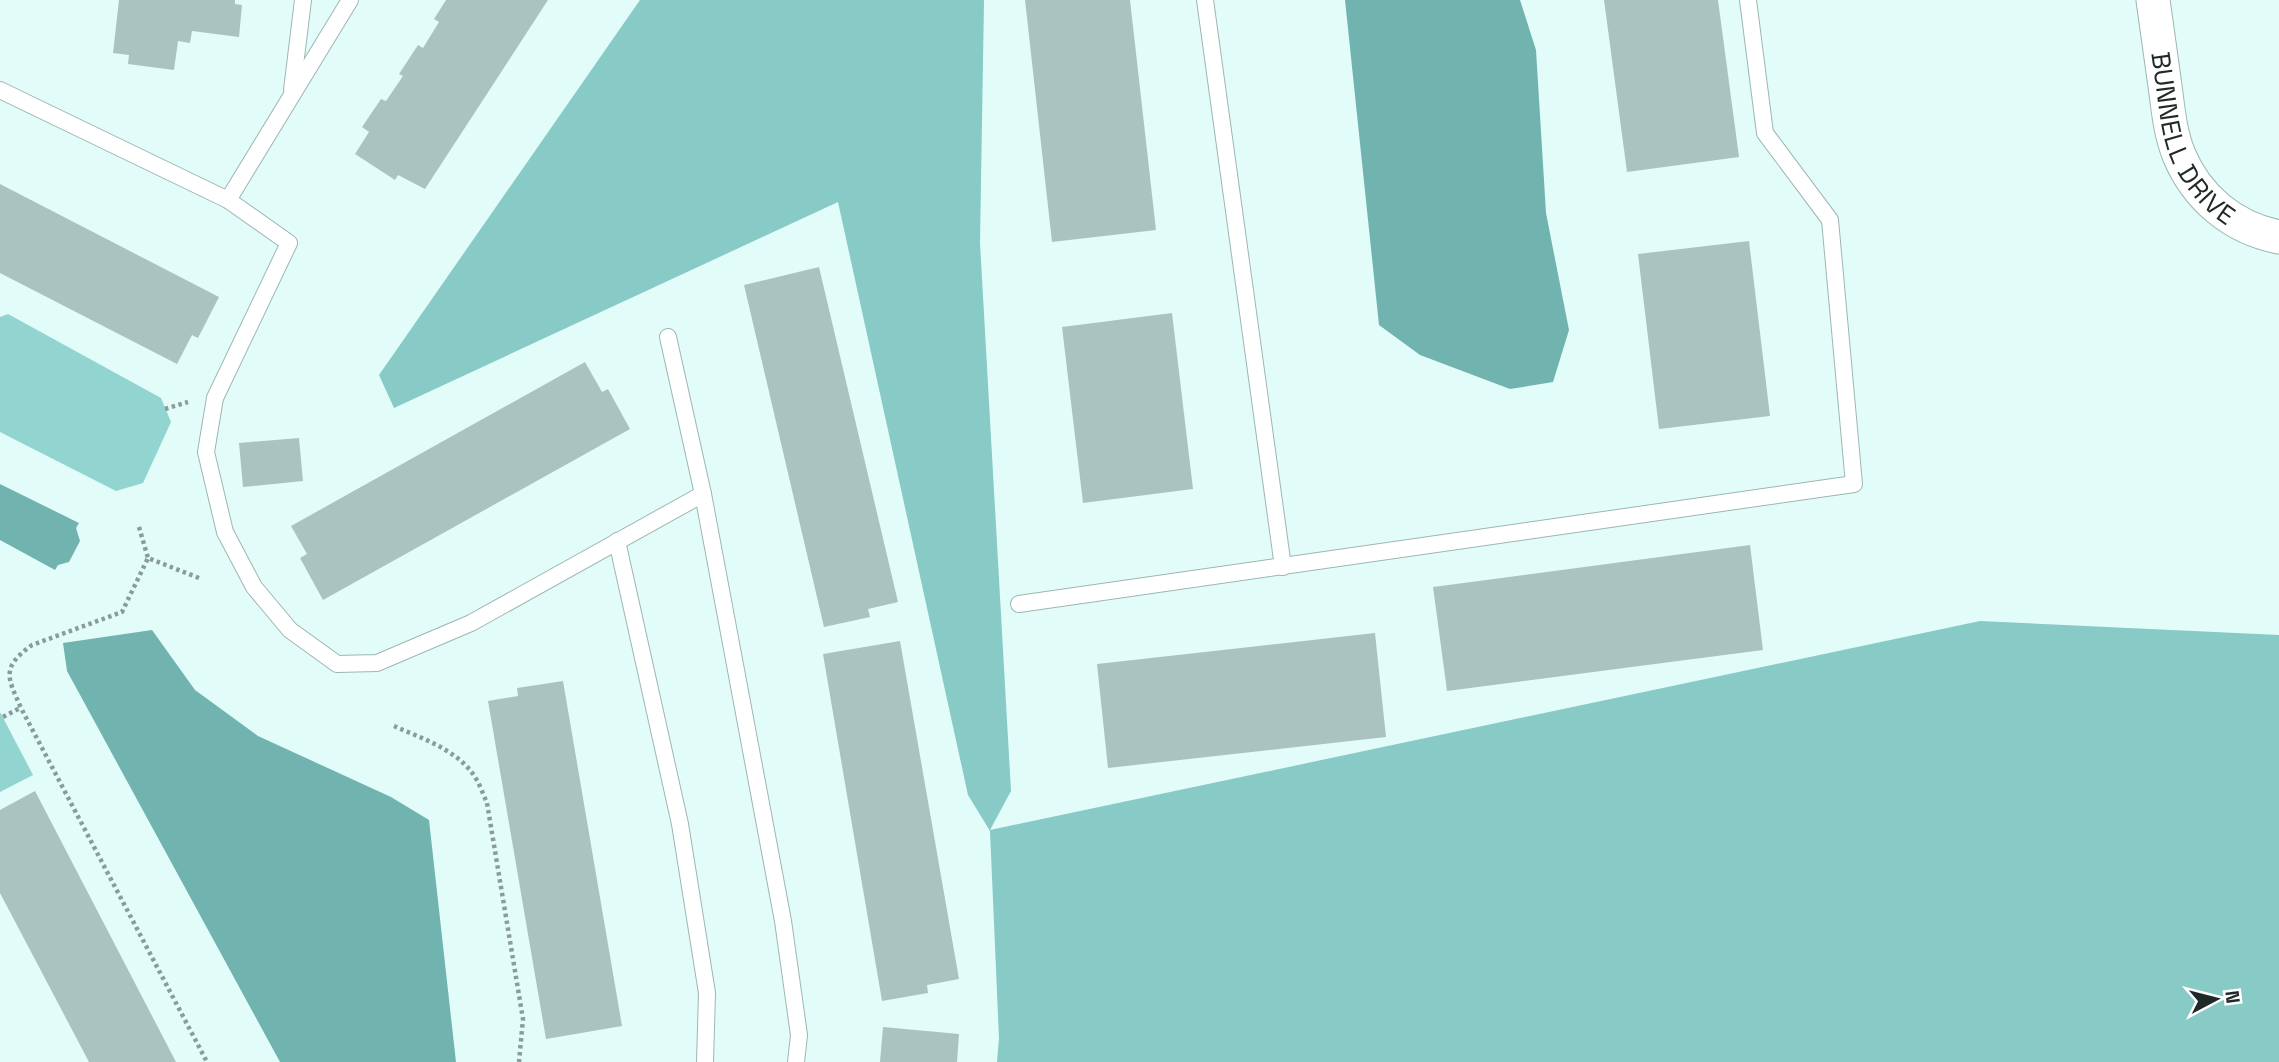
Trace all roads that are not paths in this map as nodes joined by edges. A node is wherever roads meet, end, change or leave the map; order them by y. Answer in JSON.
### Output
{"nodes":[{"id":1,"x":303,"y":0,"type":"edge"},
{"id":2,"x":350,"y":0,"type":"edge"},
{"id":3,"x":1205,"y":0,"type":"edge"},
{"id":4,"x":1748,"y":0,"type":"edge"},
{"id":5,"x":2153,"y":0,"type":"edge"},
{"id":6,"x":0,"y":90,"type":"edge"},
{"id":7,"x":291,"y":96,"type":"junction"},
{"id":8,"x":228,"y":201,"type":"junction"},
{"id":9,"x":2279,"y":237,"type":"edge"},
{"id":10,"x":668,"y":337,"type":"dead end"},
{"id":11,"x":703,"y":494,"type":"junction"},
{"id":12,"x":617,"y":541,"type":"junction"},
{"id":13,"x":1283,"y":567,"type":"junction"},
{"id":14,"x":1019,"y":604,"type":"dead end"},
{"id":15,"x":705,"y":1062,"type":"edge"},
{"id":16,"x":796,"y":1062,"type":"edge"}],
"edges":[{"from":1,"to":7,"type":"lane"},
{"from":2,"to":7,"type":"lane"},
{"from":3,"to":13,"type":"lane"},
{"from":4,"to":13,"type":"lane"},
{"from":5,"to":9,"type":"street","name":"BUNNELL DRIVE"},
{"from":6,"to":8,"type":"lane"},
{"from":7,"to":8,"type":"lane"},
{"from":8,"to":12,"type":"lane"},
{"from":10,"to":11,"type":"lane"},
{"from":11,"to":12,"type":"lane"},
{"from":11,"to":16,"type":"lane"},
{"from":12,"to":15,"type":"lane"},
{"from":13,"to":14,"type":"lane"}]}
